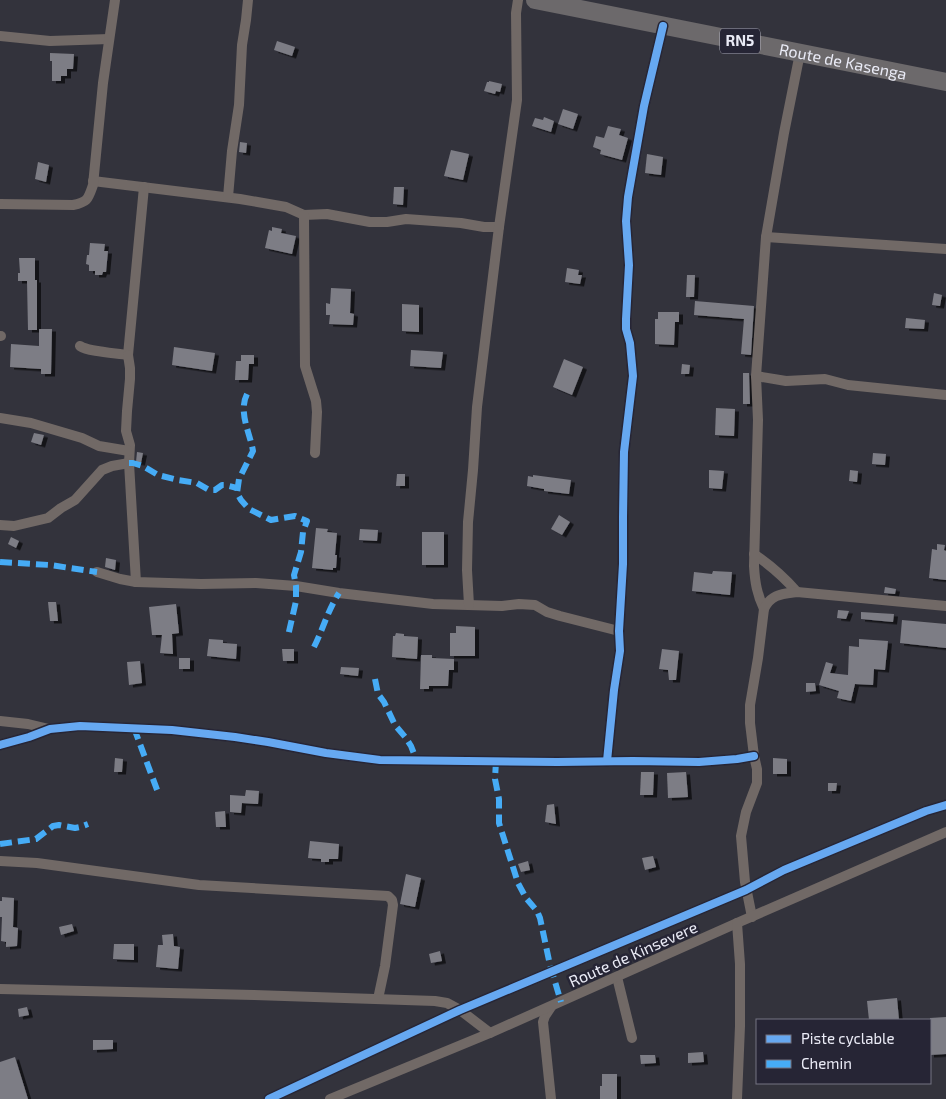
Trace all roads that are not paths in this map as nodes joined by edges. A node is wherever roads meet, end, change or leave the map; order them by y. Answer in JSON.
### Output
{"nodes":[{"id":1,"x":115,"y":0,"type":"edge"},
{"id":2,"x":248,"y":0,"type":"edge"},
{"id":3,"x":518,"y":0,"type":"edge"},
{"id":4,"x":535,"y":0,"type":"edge"},
{"id":5,"x":663,"y":26,"type":"junction"},
{"id":6,"x":0,"y":36,"type":"edge"},
{"id":7,"x":109,"y":39,"type":"junction"},
{"id":8,"x":800,"y":53,"type":"junction"},
{"id":9,"x":946,"y":82,"type":"edge"},
{"id":10,"x":93,"y":181,"type":"junction"},
{"id":11,"x":144,"y":187,"type":"junction"},
{"id":12,"x":228,"y":197,"type":"junction"},
{"id":13,"x":0,"y":204,"type":"edge"},
{"id":14,"x":304,"y":215,"type":"junction"},
{"id":15,"x":499,"y":228,"type":"junction"},
{"id":16,"x":766,"y":237,"type":"junction"},
{"id":17,"x":946,"y":249,"type":"edge"},
{"id":18,"x":80,"y":346,"type":"dead end"},
{"id":19,"x":128,"y":355,"type":"junction"},
{"id":20,"x":756,"y":376,"type":"junction"},
{"id":21,"x":946,"y":395,"type":"edge"},
{"id":22,"x":0,"y":418,"type":"edge"},
{"id":23,"x":129,"y":451,"type":"junction"},
{"id":24,"x":315,"y":453,"type":"dead end"},
{"id":25,"x":129,"y":464,"type":"junction"},
{"id":26,"x":0,"y":525,"type":"edge"},
{"id":27,"x":754,"y":554,"type":"junction"},
{"id":28,"x":97,"y":572,"type":"dead end"},
{"id":29,"x":136,"y":582,"type":"junction"},
{"id":30,"x":797,"y":592,"type":"junction"},
{"id":31,"x":469,"y":605,"type":"junction"},
{"id":32,"x":946,"y":606,"type":"edge"},
{"id":33,"x":764,"y":609,"type":"junction"},
{"id":34,"x":619,"y":631,"type":"junction"},
{"id":35,"x":0,"y":721,"type":"edge"},
{"id":36,"x":50,"y":729,"type":"junction"},
{"id":37,"x":0,"y":745,"type":"edge"},
{"id":38,"x":754,"y":756,"type":"junction"},
{"id":39,"x":607,"y":761,"type":"junction"},
{"id":40,"x":946,"y":805,"type":"edge"},
{"id":41,"x":946,"y":832,"type":"edge"},
{"id":42,"x":0,"y":861,"type":"edge"},
{"id":43,"x":746,"y":890,"type":"junction"},
{"id":44,"x":752,"y":917,"type":"junction"},
{"id":45,"x":737,"y":923,"type":"junction"},
{"id":46,"x":617,"y":977,"type":"junction"},
{"id":47,"x":0,"y":989,"type":"edge"},
{"id":48,"x":378,"y":999,"type":"junction"},
{"id":49,"x":551,"y":1007,"type":"junction"},
{"id":50,"x":460,"y":1010,"type":"junction"},
{"id":51,"x":490,"y":1033,"type":"junction"},
{"id":52,"x":632,"y":1038,"type":"dead end"},
{"id":53,"x":268,"y":1099,"type":"edge"},
{"id":54,"x":330,"y":1099,"type":"edge"},
{"id":55,"x":551,"y":1099,"type":"edge"},
{"id":56,"x":736,"y":1099,"type":"edge"}],
"edges":[{"from":1,"to":7,"type":"street"},
{"from":2,"to":12,"type":"street"},
{"from":3,"to":15,"type":"street"},
{"from":4,"to":5,"type":"highway","name":"Route de Kasenga","number":"RN5"},
{"from":5,"to":8,"type":"highway","name":"Route de Kasenga","number":"RN5"},
{"from":5,"to":34,"type":"street"},
{"from":6,"to":7,"type":"street"},
{"from":7,"to":10,"type":"street"},
{"from":8,"to":9,"type":"highway","name":"Route de Kasenga","number":"RN5"},
{"from":8,"to":16,"type":"street"},
{"from":10,"to":11,"type":"street"},
{"from":10,"to":13,"type":"street"},
{"from":11,"to":12,"type":"street"},
{"from":11,"to":19,"type":"street"},
{"from":12,"to":14,"type":"street"},
{"from":14,"to":15,"type":"street"},
{"from":14,"to":24,"type":"street"},
{"from":15,"to":31,"type":"street"},
{"from":16,"to":17,"type":"street"},
{"from":16,"to":20,"type":"street"},
{"from":18,"to":19,"type":"street"},
{"from":19,"to":23,"type":"street"},
{"from":20,"to":21,"type":"street"},
{"from":20,"to":27,"type":"street"},
{"from":22,"to":23,"type":"street"},
{"from":23,"to":25,"type":"street"},
{"from":25,"to":26,"type":"street"},
{"from":25,"to":29,"type":"street"},
{"from":27,"to":30,"type":"street"},
{"from":27,"to":33,"type":"street"},
{"from":28,"to":29,"type":"street"},
{"from":29,"to":31,"type":"street"},
{"from":30,"to":32,"type":"street"},
{"from":30,"to":33,"type":"street"},
{"from":31,"to":34,"type":"street"},
{"from":33,"to":38,"type":"street"},
{"from":34,"to":39,"type":"street"},
{"from":35,"to":36,"type":"street"},
{"from":36,"to":37,"type":"street"},
{"from":36,"to":39,"type":"street"},
{"from":38,"to":39,"type":"street"},
{"from":38,"to":43,"type":"street"},
{"from":40,"to":43,"type":"street"},
{"from":41,"to":44,"type":"street","name":"Route de Kinsevere"},
{"from":42,"to":48,"type":"street"},
{"from":43,"to":44,"type":"street"},
{"from":43,"to":50,"type":"street"},
{"from":44,"to":45,"type":"street","name":"Route de Kinsevere"},
{"from":45,"to":46,"type":"street","name":"Route de Kinsevere"},
{"from":45,"to":56,"type":"street"},
{"from":46,"to":49,"type":"street","name":"Route de Kinsevere"},
{"from":46,"to":52,"type":"street"},
{"from":47,"to":48,"type":"street"},
{"from":48,"to":50,"type":"street"},
{"from":49,"to":51,"type":"street","name":"Route de Kinsevere"},
{"from":49,"to":55,"type":"street"},
{"from":50,"to":51,"type":"street"},
{"from":50,"to":53,"type":"street"},
{"from":51,"to":54,"type":"street","name":"Route de Kinsevere"}]}
